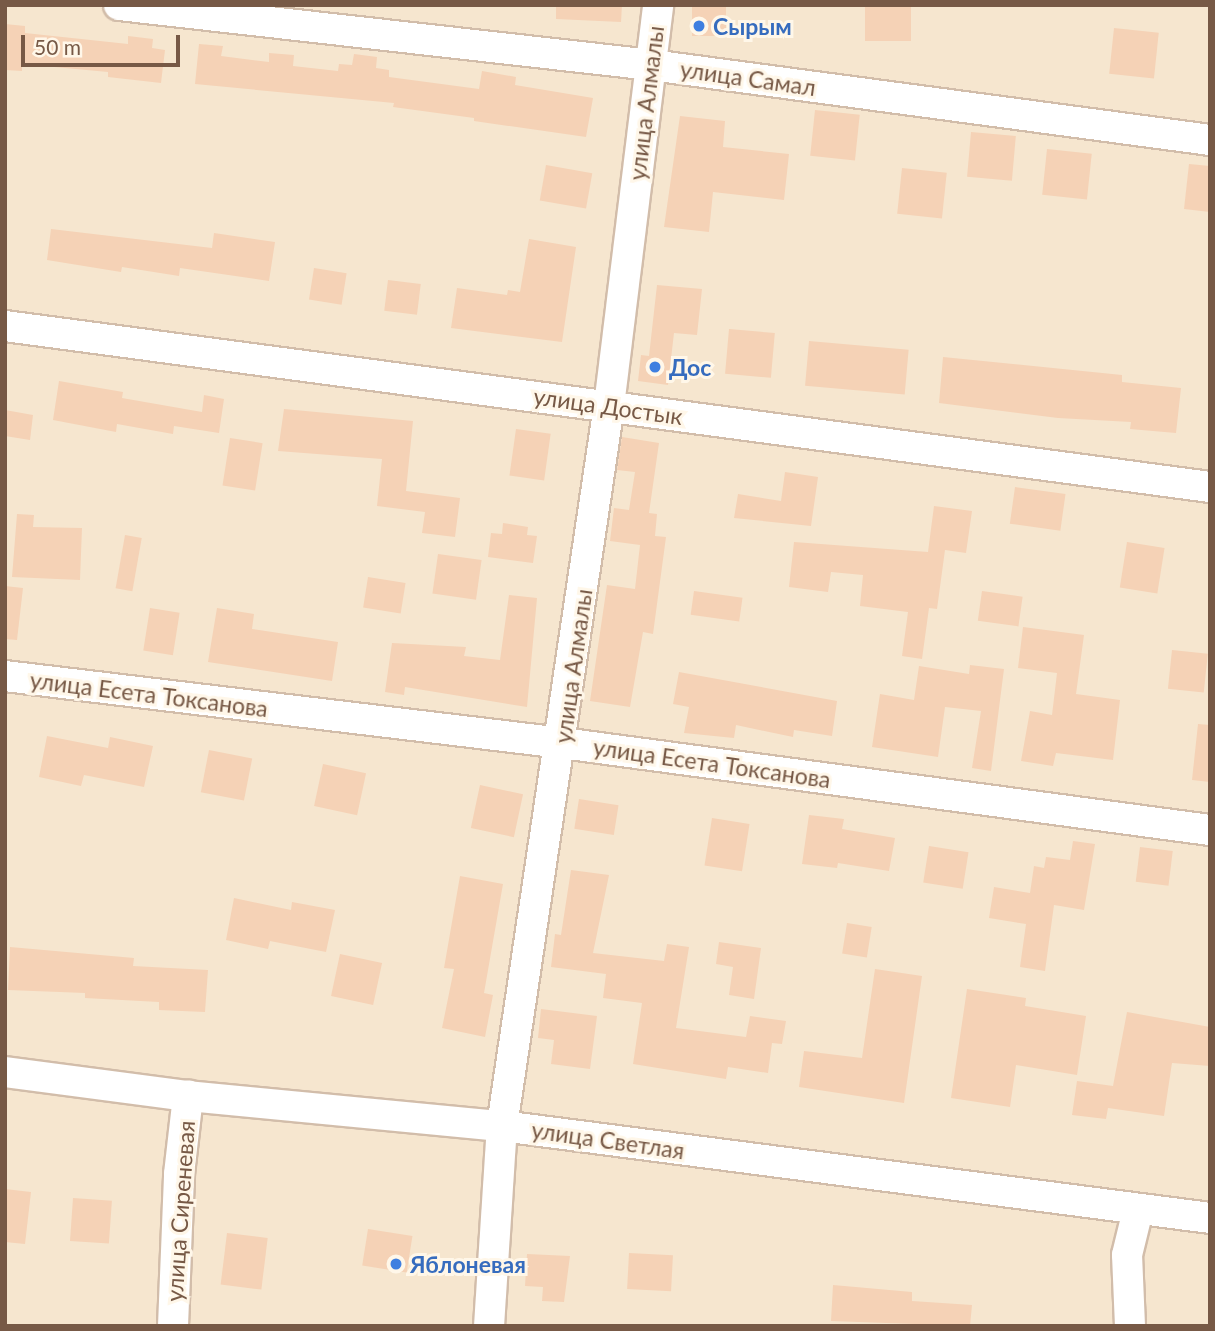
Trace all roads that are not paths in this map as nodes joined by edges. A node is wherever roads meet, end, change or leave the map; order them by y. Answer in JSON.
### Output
{"nodes":[{"id":1,"x":119,"y":5,"type":"edge"},
{"id":2,"x":658,"y":5,"type":"edge"},
{"id":3,"x":651,"y":65,"type":"junction"},
{"id":4,"x":1210,"y":140,"type":"edge"},
{"id":5,"x":5,"y":327,"type":"edge"},
{"id":6,"x":609,"y":407,"type":"junction"},
{"id":7,"x":1210,"y":487,"type":"edge"},
{"id":8,"x":5,"y":676,"type":"edge"},
{"id":9,"x":562,"y":743,"type":"junction"},
{"id":10,"x":1210,"y":830,"type":"edge"},
{"id":11,"x":5,"y":1072,"type":"edge"},
{"id":12,"x":188,"y":1096,"type":"junction"},
{"id":13,"x":502,"y":1126,"type":"junction"},
{"id":14,"x":1138,"y":1210,"type":"junction"},
{"id":15,"x":1210,"y":1218,"type":"edge"},
{"id":16,"x":173,"y":1326,"type":"edge"},
{"id":17,"x":489,"y":1326,"type":"edge"},
{"id":18,"x":1130,"y":1326,"type":"edge"}],
"edges":[{"from":1,"to":3,"type":"street","name":"улица Самал"},
{"from":2,"to":3,"type":"street","name":"улица Алмалы"},
{"from":3,"to":4,"type":"street","name":"улица Самал"},
{"from":3,"to":6,"type":"street","name":"улица Алмалы"},
{"from":5,"to":6,"type":"street","name":"улица Достык"},
{"from":6,"to":7,"type":"street","name":"улица Достык"},
{"from":6,"to":9,"type":"street","name":"улица Алмалы"},
{"from":8,"to":9,"type":"street","name":"улица Есета Токсанова"},
{"from":9,"to":10,"type":"street","name":"улица Есета Токсанова"},
{"from":9,"to":13,"type":"street","name":"улица Алмалы"},
{"from":11,"to":12,"type":"street","name":"улица Светлая"},
{"from":12,"to":13,"type":"street","name":"улица Светлая"},
{"from":12,"to":16,"type":"street","name":"улица Сиреневая"},
{"from":13,"to":14,"type":"street","name":"улица Светлая"},
{"from":13,"to":17,"type":"street","name":"улица Алмалы"},
{"from":14,"to":15,"type":"street","name":"улица Светлая"},
{"from":14,"to":18,"type":"street"}]}
